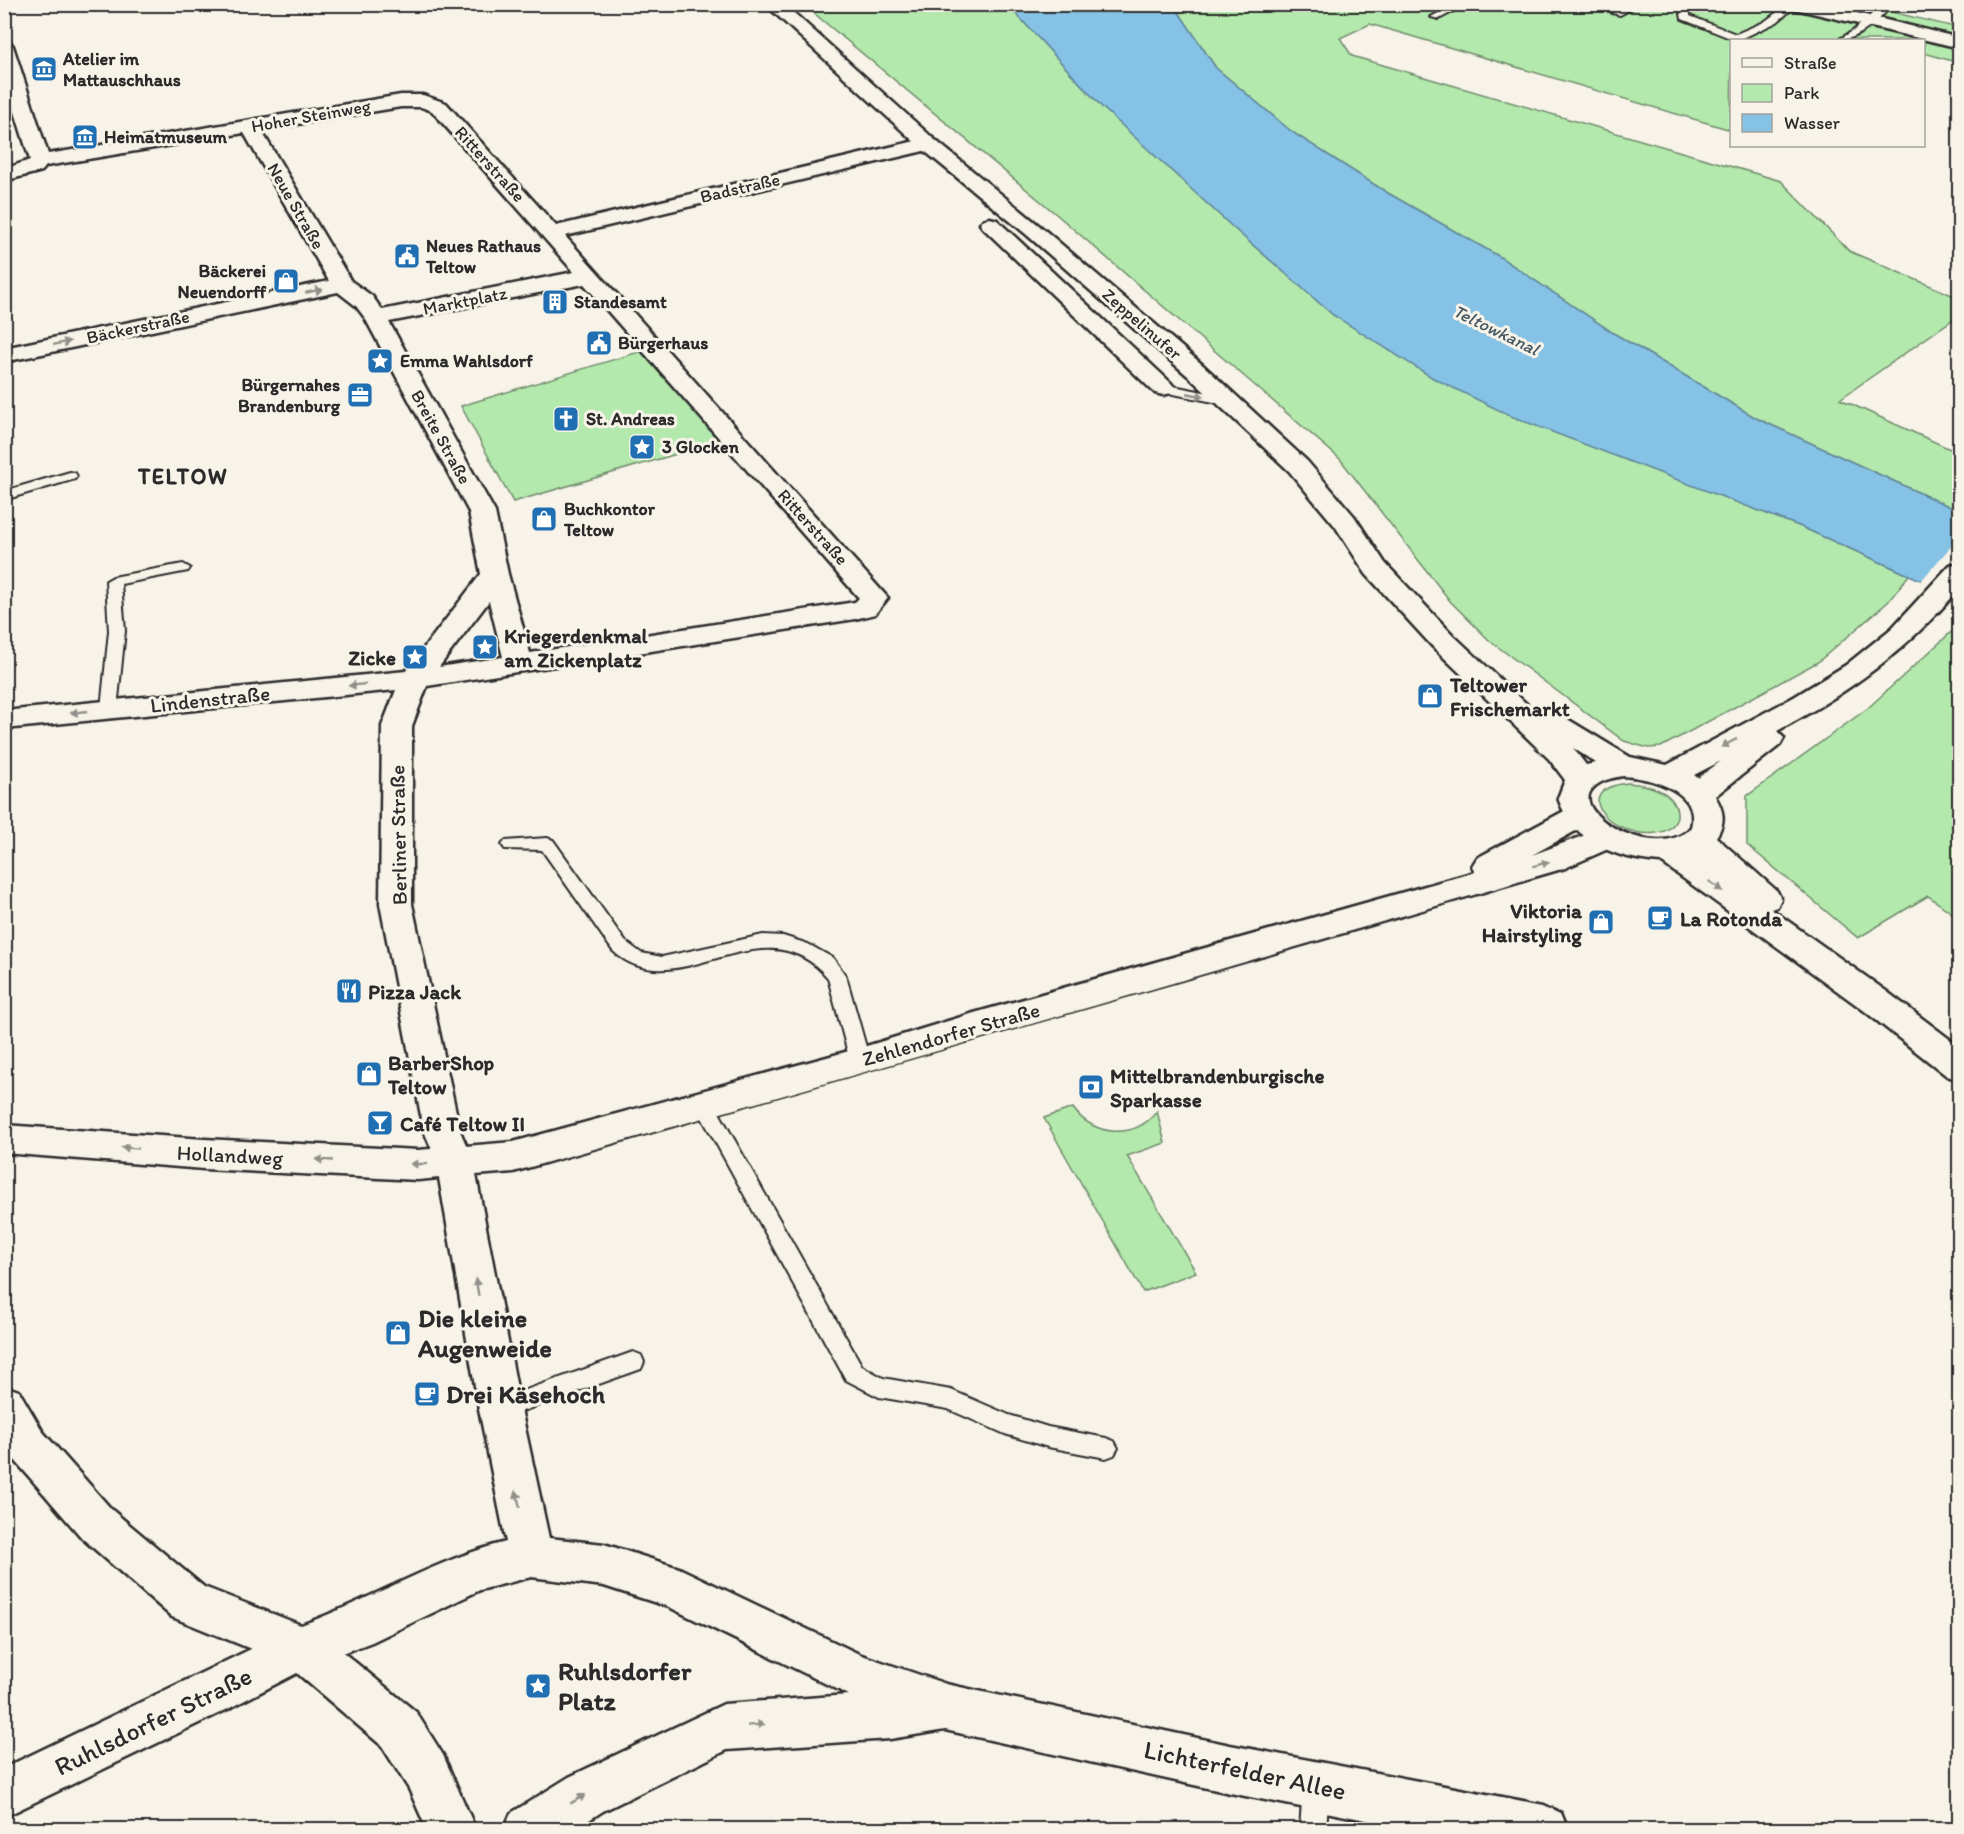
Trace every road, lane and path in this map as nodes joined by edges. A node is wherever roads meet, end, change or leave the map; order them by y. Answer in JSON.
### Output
{"nodes":[{"id":1,"x":773,"y":4,"type":"edge"},
{"id":2,"x":1463,"y":4,"type":"edge"},
{"id":3,"x":1636,"y":4,"type":"edge"},
{"id":4,"x":1692,"y":4,"type":"edge"},
{"id":5,"x":1796,"y":4,"type":"edge"},
{"id":6,"x":1889,"y":4,"type":"edge"},
{"id":7,"x":1617,"y":13,"type":"dead end"},
{"id":8,"x":1436,"y":17,"type":"dead end"},
{"id":9,"x":1870,"y":21,"type":"junction"},
{"id":10,"x":1738,"y":39,"type":"edge"},
{"id":11,"x":1843,"y":39,"type":"edge"},
{"id":12,"x":1959,"y":43,"type":"edge"},
{"id":13,"x":4,"y":46,"type":"edge"},
{"id":14,"x":439,"y":107,"type":"joint"},
{"id":15,"x":250,"y":127,"type":"junction"},
{"id":16,"x":928,"y":144,"type":"junction"},
{"id":17,"x":40,"y":161,"type":"junction"},
{"id":18,"x":4,"y":175,"type":"edge"},
{"id":19,"x":990,"y":224,"type":"dead end"},
{"id":20,"x":552,"y":233,"type":"junction"},
{"id":21,"x":589,"y":276,"type":"junction"},
{"id":22,"x":342,"y":285,"type":"junction"},
{"id":23,"x":376,"y":318,"type":"junction"},
{"id":24,"x":4,"y":355,"type":"edge"},
{"id":25,"x":1163,"y":388,"type":"joint"},
{"id":26,"x":1229,"y":401,"type":"junction"},
{"id":27,"x":70,"y":476,"type":"dead end"},
{"id":28,"x":4,"y":496,"type":"edge"},
{"id":29,"x":183,"y":568,"type":"dead end"},
{"id":30,"x":1959,"y":571,"type":"edge"},
{"id":31,"x":495,"y":574,"type":"junction"},
{"id":32,"x":519,"y":663,"type":"junction"},
{"id":33,"x":1480,"y":674,"type":"junction"},
{"id":34,"x":415,"y":679,"type":"junction"},
{"id":35,"x":1818,"y":695,"type":"junction"},
{"id":36,"x":109,"y":710,"type":"junction"},
{"id":37,"x":4,"y":720,"type":"edge"},
{"id":38,"x":1623,"y":766,"type":"junction"},
{"id":39,"x":1670,"y":776,"type":"junction"},
{"id":40,"x":1581,"y":780,"type":"junction"},
{"id":41,"x":1697,"y":795,"type":"junction"},
{"id":42,"x":1579,"y":816,"type":"junction"},
{"id":43,"x":1604,"y":839,"type":"junction"},
{"id":44,"x":1699,"y":839,"type":"junction"},
{"id":45,"x":511,"y":845,"type":"dead end"},
{"id":46,"x":1668,"y":851,"type":"junction"},
{"id":47,"x":1444,"y":891,"type":"junction"},
{"id":48,"x":1874,"y":1000,"type":"junction"},
{"id":49,"x":860,"y":1061,"type":"junction"},
{"id":50,"x":1959,"y":1067,"type":"edge"},
{"id":51,"x":705,"y":1105,"type":"junction"},
{"id":52,"x":4,"y":1138,"type":"edge"},
{"id":53,"x":455,"y":1163,"type":"junction"},
{"id":54,"x":633,"y":1362,"type":"dead end"},
{"id":55,"x":4,"y":1404,"type":"edge"},
{"id":56,"x":500,"y":1409,"type":"junction"},
{"id":57,"x":1106,"y":1448,"type":"dead end"},
{"id":58,"x":531,"y":1556,"type":"junction"},
{"id":59,"x":301,"y":1647,"type":"junction"},
{"id":60,"x":946,"y":1707,"type":"junction"},
{"id":61,"x":4,"y":1793,"type":"edge"},
{"id":62,"x":1315,"y":1808,"type":"edge"},
{"id":63,"x":452,"y":1830,"type":"edge"},
{"id":64,"x":528,"y":1830,"type":"edge"},
{"id":65,"x":1544,"y":1830,"type":"edge"}],
"edges":[{"from":1,"to":16,"type":"street","name":"Zeppelinufer"},
{"from":2,"to":8,"type":"lane"},
{"from":3,"to":7,"type":"lane"},
{"from":4,"to":10,"type":"lane"},
{"from":5,"to":9,"type":"street"},
{"from":5,"to":10,"type":"lane"},
{"from":6,"to":9,"type":"lane"},
{"from":9,"to":11,"type":"lane"},
{"from":9,"to":12,"type":"street"},
{"from":13,"to":17,"type":"street"},
{"from":14,"to":15,"type":"street","name":"Hoher Steinweg"},
{"from":14,"to":20,"type":"street","name":"Ritterstraße"},
{"from":15,"to":17,"type":"street","name":"Hoher Steinweg"},
{"from":15,"to":22,"type":"street","name":"Neue Straße"},
{"from":16,"to":20,"type":"street","name":"Badstraße"},
{"from":16,"to":26,"type":"street","name":"Zeppelinufer"},
{"from":17,"to":18,"type":"street","name":"Hoher Steinweg"},
{"from":19,"to":25,"type":"street","name":"Zeppelinufer"},
{"from":20,"to":21,"type":"street","name":"Ritterstraße"},
{"from":21,"to":23,"type":"street","name":"Marktplatz"},
{"from":21,"to":32,"type":"street","name":"Ritterstraße"},
{"from":22,"to":23,"type":"street","name":"Breite Straße"},
{"from":24,"to":22,"type":"street","name":"Bäckerstraße","one_way":true},
{"from":23,"to":31,"type":"street","name":"Breite Straße"},
{"from":25,"to":26,"type":"lane","one_way":true},
{"from":26,"to":33,"type":"street","name":"Zeppelinufer"},
{"from":27,"to":28,"type":"lane"},
{"from":29,"to":36,"type":"lane"},
{"from":30,"to":35,"type":"street"},
{"from":31,"to":32,"type":"street","name":"Breite Straße"},
{"from":31,"to":34,"type":"street"},
{"from":32,"to":34,"type":"street","name":"Ritterstraße"},
{"from":33,"to":38,"type":"street","name":"Zeppelinufer"},
{"from":33,"to":40,"type":"street","name":"Zeppelinufer"},
{"from":34,"to":36,"type":"street","name":"Lindenstraße","one_way":true},
{"from":34,"to":53,"type":"street","name":"Berliner Straße"},
{"from":35,"to":39,"type":"street","one_way":true},
{"from":35,"to":41,"type":"street"},
{"from":36,"to":37,"type":"street","name":"Lindenstraße","one_way":true},
{"from":38,"to":39,"type":"street"},
{"from":38,"to":40,"type":"street"},
{"from":39,"to":41,"type":"street"},
{"from":40,"to":42,"type":"street"},
{"from":41,"to":44,"type":"street"},
{"from":42,"to":43,"type":"street"},
{"from":42,"to":47,"type":"street","name":"Zehlendorfer Straße"},
{"from":43,"to":46,"type":"street"},
{"from":47,"to":43,"type":"street","name":"Zehlendorfer Straße","one_way":true},
{"from":44,"to":46,"type":"street"},
{"from":44,"to":48,"type":"street"},
{"from":45,"to":49,"type":"lane"},
{"from":46,"to":48,"type":"street","one_way":true},
{"from":47,"to":49,"type":"street","name":"Zehlendorfer Straße"},
{"from":48,"to":50,"type":"street"},
{"from":49,"to":51,"type":"street","name":"Zehlendorfer Straße"},
{"from":51,"to":53,"type":"street","name":"Zehlendorfer Straße"},
{"from":51,"to":57,"type":"lane"},
{"from":53,"to":52,"type":"street","name":"Hollandweg","one_way":true},
{"from":56,"to":53,"type":"street","name":"Berliner Straße","one_way":true},
{"from":54,"to":56,"type":"lane"},
{"from":55,"to":59,"type":"street"},
{"from":58,"to":56,"type":"street","name":"Berliner Straße","one_way":true},
{"from":58,"to":59,"type":"street"},
{"from":58,"to":60,"type":"street"},
{"from":59,"to":61,"type":"street","name":"Ruhlsdorfer Straße"},
{"from":59,"to":63,"type":"street"},
{"from":60,"to":62,"type":"street","name":"Lichterfelder Allee"},
{"from":64,"to":60,"type":"street","one_way":true},
{"from":62,"to":65,"type":"street","name":"Lichterfelder Allee"}]}
